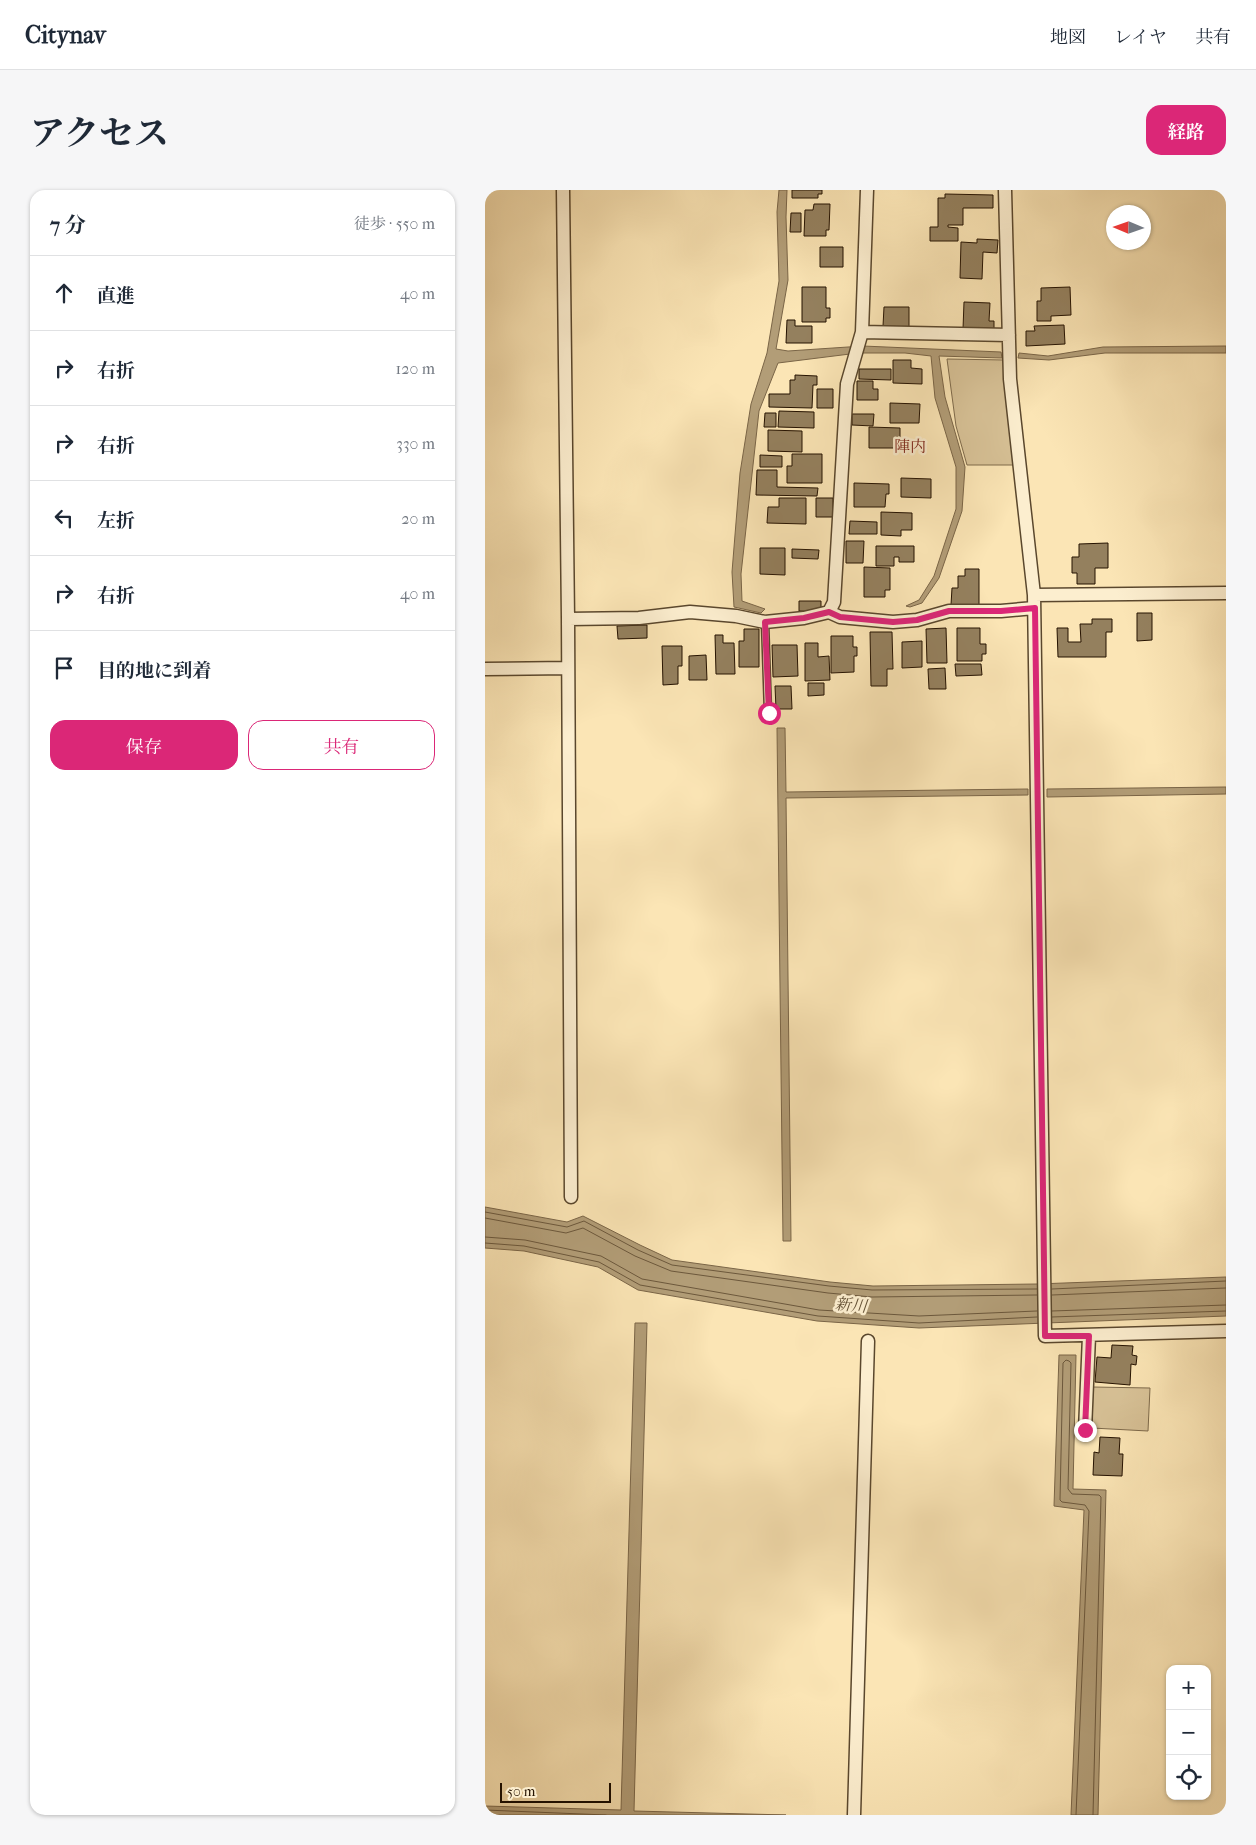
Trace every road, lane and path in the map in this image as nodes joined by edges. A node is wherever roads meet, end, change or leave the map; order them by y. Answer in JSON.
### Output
{"nodes":[{"id":1,"x":563,"y":190,"type":"edge"},
{"id":2,"x":867,"y":190,"type":"edge"},
{"id":3,"x":1005,"y":190,"type":"edge"},
{"id":4,"x":1009,"y":335,"type":"junction"},
{"id":5,"x":861,"y":337,"type":"junction"},
{"id":6,"x":1226,"y":593,"type":"edge"},
{"id":7,"x":1034,"y":602,"type":"junction"},
{"id":8,"x":829,"y":612,"type":"junction"},
{"id":9,"x":568,"y":619,"type":"junction"},
{"id":10,"x":765,"y":622,"type":"junction"},
{"id":11,"x":568,"y":668,"type":"junction"},
{"id":12,"x":485,"y":669,"type":"edge"},
{"id":13,"x":769,"y":713,"type":"dead end"},
{"id":14,"x":571,"y":1197,"type":"dead end"},
{"id":15,"x":1226,"y":1331,"type":"edge"},
{"id":16,"x":1089,"y":1336,"type":"junction"},
{"id":17,"x":868,"y":1342,"type":"dead end"},
{"id":18,"x":1085,"y":1430,"type":"dead end"},
{"id":19,"x":854,"y":1815,"type":"edge"}],
"edges":[{"from":1,"to":9,"type":"street"},
{"from":2,"to":5,"type":"street"},
{"from":3,"to":4,"type":"street"},
{"from":4,"to":5,"type":"street"},
{"from":4,"to":7,"type":"street"},
{"from":5,"to":8,"type":"street"},
{"from":6,"to":7,"type":"street"},
{"from":7,"to":8,"type":"street"},
{"from":7,"to":16,"type":"street"},
{"from":8,"to":10,"type":"street"},
{"from":9,"to":10,"type":"street"},
{"from":9,"to":11,"type":"street"},
{"from":10,"to":13,"type":"lane"},
{"from":11,"to":12,"type":"street"},
{"from":11,"to":14,"type":"street"},
{"from":15,"to":16,"type":"street"},
{"from":16,"to":18,"type":"street"},
{"from":17,"to":19,"type":"street"}]}
